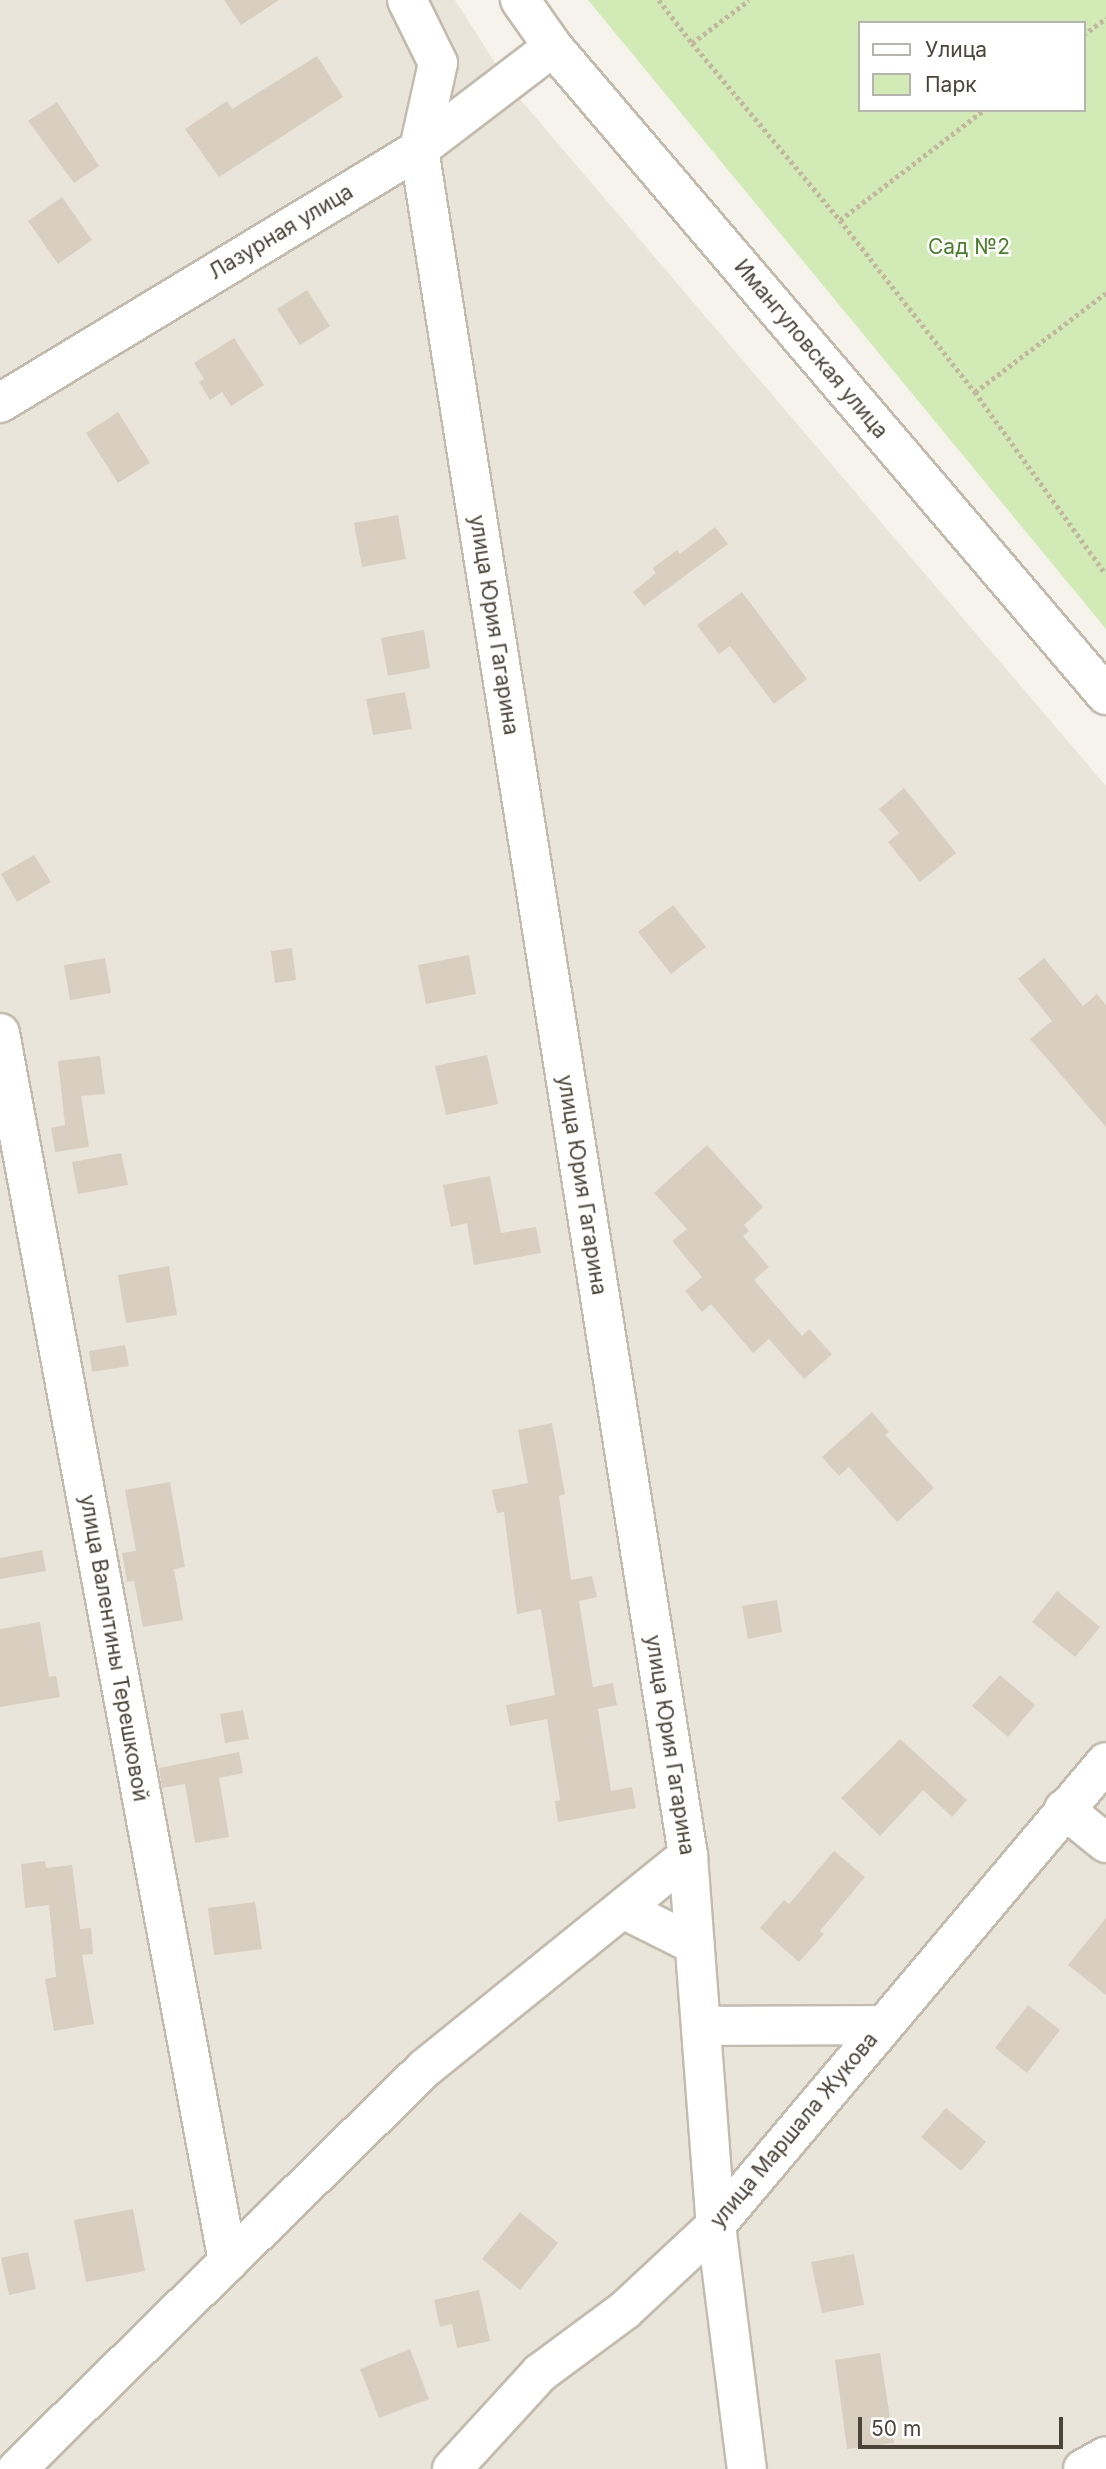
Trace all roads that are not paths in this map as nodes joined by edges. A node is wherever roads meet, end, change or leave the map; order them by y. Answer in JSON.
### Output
{"nodes":[{"id":1,"x":407,"y":0,"type":"edge"},
{"id":2,"x":520,"y":0,"type":"edge"},
{"id":3,"x":553,"y":47,"type":"junction"},
{"id":4,"x":419,"y":149,"type":"junction"},
{"id":5,"x":0,"y":402,"type":"edge"},
{"id":6,"x":1106,"y":695,"type":"edge"},
{"id":7,"x":0,"y":1033,"type":"edge"},
{"id":8,"x":1106,"y":1762,"type":"edge"},
{"id":9,"x":1064,"y":1809,"type":"junction"},
{"id":10,"x":1106,"y":1843,"type":"edge"},
{"id":11,"x":688,"y":1856,"type":"junction"},
{"id":12,"x":623,"y":1909,"type":"junction"},
{"id":13,"x":695,"y":1945,"type":"junction"},
{"id":14,"x":882,"y":2025,"type":"junction"},
{"id":15,"x":701,"y":2026,"type":"junction"},
{"id":16,"x":716,"y":2225,"type":"junction"},
{"id":17,"x":228,"y":2262,"type":"junction"},
{"id":18,"x":1106,"y":2456,"type":"edge"},
{"id":19,"x":17,"y":2469,"type":"edge"},
{"id":20,"x":452,"y":2469,"type":"edge"},
{"id":21,"x":747,"y":2469,"type":"edge"},
{"id":22,"x":1083,"y":2469,"type":"edge"}],
"edges":[{"from":1,"to":4,"type":"street"},
{"from":2,"to":3,"type":"street","name":"Имангуловская улица"},
{"from":3,"to":4,"type":"street","name":"Лазурная улица"},
{"from":3,"to":6,"type":"street","name":"Имангуловская улица"},
{"from":4,"to":5,"type":"street","name":"Лазурная улица"},
{"from":4,"to":11,"type":"street","name":"улица Юрия Гагарина"},
{"from":7,"to":17,"type":"street","name":"улица Валентины Терешковой"},
{"from":8,"to":9,"type":"street","name":"улица Маршала Жукова"},
{"from":9,"to":10,"type":"street"},
{"from":9,"to":14,"type":"street","name":"улица Маршала Жукова"},
{"from":11,"to":12,"type":"street"},
{"from":11,"to":13,"type":"street","name":"улица Юрия Гагарина"},
{"from":12,"to":13,"type":"street"},
{"from":12,"to":17,"type":"street"},
{"from":13,"to":15,"type":"street","name":"улица Юрия Гагарина"},
{"from":14,"to":15,"type":"street"},
{"from":14,"to":16,"type":"street","name":"улица Маршала Жукова"},
{"from":15,"to":16,"type":"street","name":"улица Юрия Гагарина"},
{"from":16,"to":20,"type":"street","name":"улица Маршала Жукова"},
{"from":16,"to":21,"type":"street","name":"улица Юрия Гагарина"},
{"from":17,"to":19,"type":"street"},
{"from":18,"to":22,"type":"street"}]}
